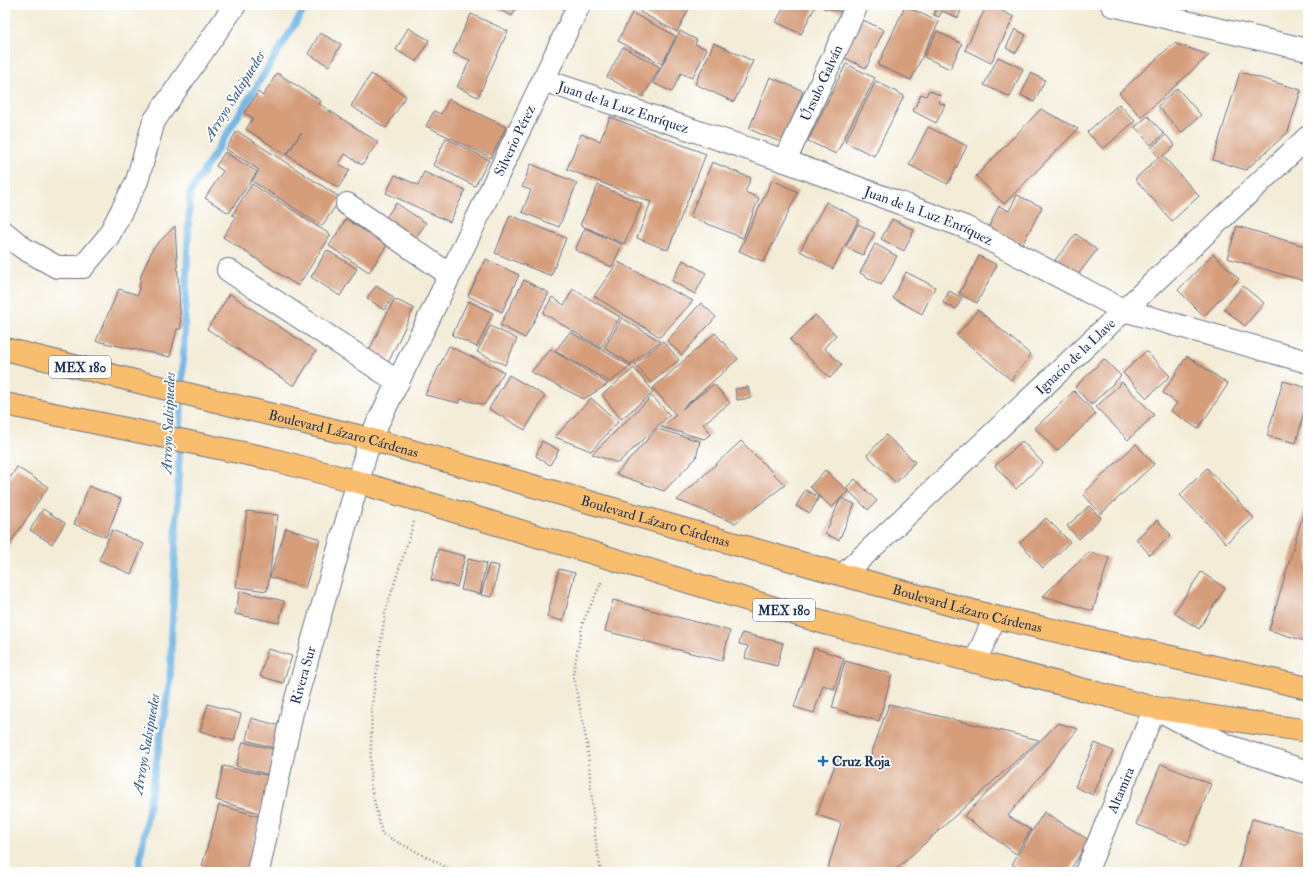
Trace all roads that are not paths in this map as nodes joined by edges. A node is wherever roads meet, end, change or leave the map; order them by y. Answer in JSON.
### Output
{"nodes":[{"id":1,"x":235,"y":5,"type":"edge"},
{"id":2,"x":579,"y":5,"type":"edge"},
{"id":3,"x":857,"y":5,"type":"edge"},
{"id":4,"x":1112,"y":5,"type":"edge"},
{"id":5,"x":1308,"y":50,"type":"edge"},
{"id":6,"x":543,"y":80,"type":"junction"},
{"id":7,"x":1308,"y":137,"type":"edge"},
{"id":8,"x":785,"y":161,"type":"junction"},
{"id":9,"x":348,"y":204,"type":"dead end"},
{"id":10,"x":5,"y":233,"type":"edge"},
{"id":11,"x":228,"y":270,"type":"dead end"},
{"id":12,"x":450,"y":276,"type":"junction"},
{"id":13,"x":1123,"y":310,"type":"junction"},
{"id":14,"x":5,"y":349,"type":"edge"},
{"id":15,"x":1308,"y":362,"type":"edge"},
{"id":16,"x":398,"y":382,"type":"junction"},
{"id":17,"x":5,"y":404,"type":"edge"},
{"id":18,"x":370,"y":439,"type":"junction"},
{"id":19,"x":358,"y":482,"type":"junction"},
{"id":20,"x":843,"y":575,"type":"junction"},
{"id":21,"x":995,"y":617,"type":"junction"},
{"id":22,"x":976,"y":662,"type":"junction"},
{"id":23,"x":1308,"y":688,"type":"edge"},
{"id":24,"x":1155,"y":708,"type":"junction"},
{"id":25,"x":1308,"y":731,"type":"edge"},
{"id":26,"x":1308,"y":772,"type":"edge"},
{"id":27,"x":258,"y":872,"type":"edge"},
{"id":28,"x":1086,"y":872,"type":"edge"}],
"edges":[{"from":1,"to":10,"type":"street"},
{"from":2,"to":6,"type":"street","name":"Silverio Pérez"},
{"from":3,"to":8,"type":"street","name":"Úrsulo Galván"},
{"from":4,"to":5,"type":"street"},
{"from":6,"to":8,"type":"street","name":"Juan de la Luz Enríquez"},
{"from":6,"to":12,"type":"street","name":"Silverio Pérez"},
{"from":7,"to":13,"type":"street","name":"Ignacio de la Llave"},
{"from":8,"to":13,"type":"street","name":"Juan de la Luz Enríquez"},
{"from":9,"to":12,"type":"street"},
{"from":11,"to":16,"type":"street"},
{"from":12,"to":16,"type":"street","name":"Silverio Pérez"},
{"from":13,"to":15,"type":"street","name":"Juan de la Luz Enríquez"},
{"from":13,"to":20,"type":"street","name":"Ignacio de la Llave"},
{"from":14,"to":18,"type":"main road","name":"Boulevard Lázaro Cárdenas","number":"MEX 180"},
{"from":16,"to":18,"type":"street","name":"Silverio Pérez"},
{"from":17,"to":19,"type":"main road","number":"MEX 180"},
{"from":18,"to":19,"type":"street","name":"Rivera Sur"},
{"from":18,"to":20,"type":"main road","name":"Boulevard Lázaro Cárdenas","number":"MEX 180"},
{"from":19,"to":22,"type":"main road","number":"MEX 180"},
{"from":19,"to":27,"type":"street","name":"Rivera Sur"},
{"from":20,"to":21,"type":"main road","name":"Boulevard Lázaro Cárdenas","number":"MEX 180"},
{"from":21,"to":22,"type":"street"},
{"from":21,"to":23,"type":"main road","name":"Boulevard Lázaro Cárdenas","number":"MEX 180"},
{"from":22,"to":24,"type":"main road","number":"MEX 180"},
{"from":24,"to":25,"type":"main road","number":"MEX 180"},
{"from":24,"to":26,"type":"street"},
{"from":24,"to":28,"type":"street","name":"Altamira"}]}
